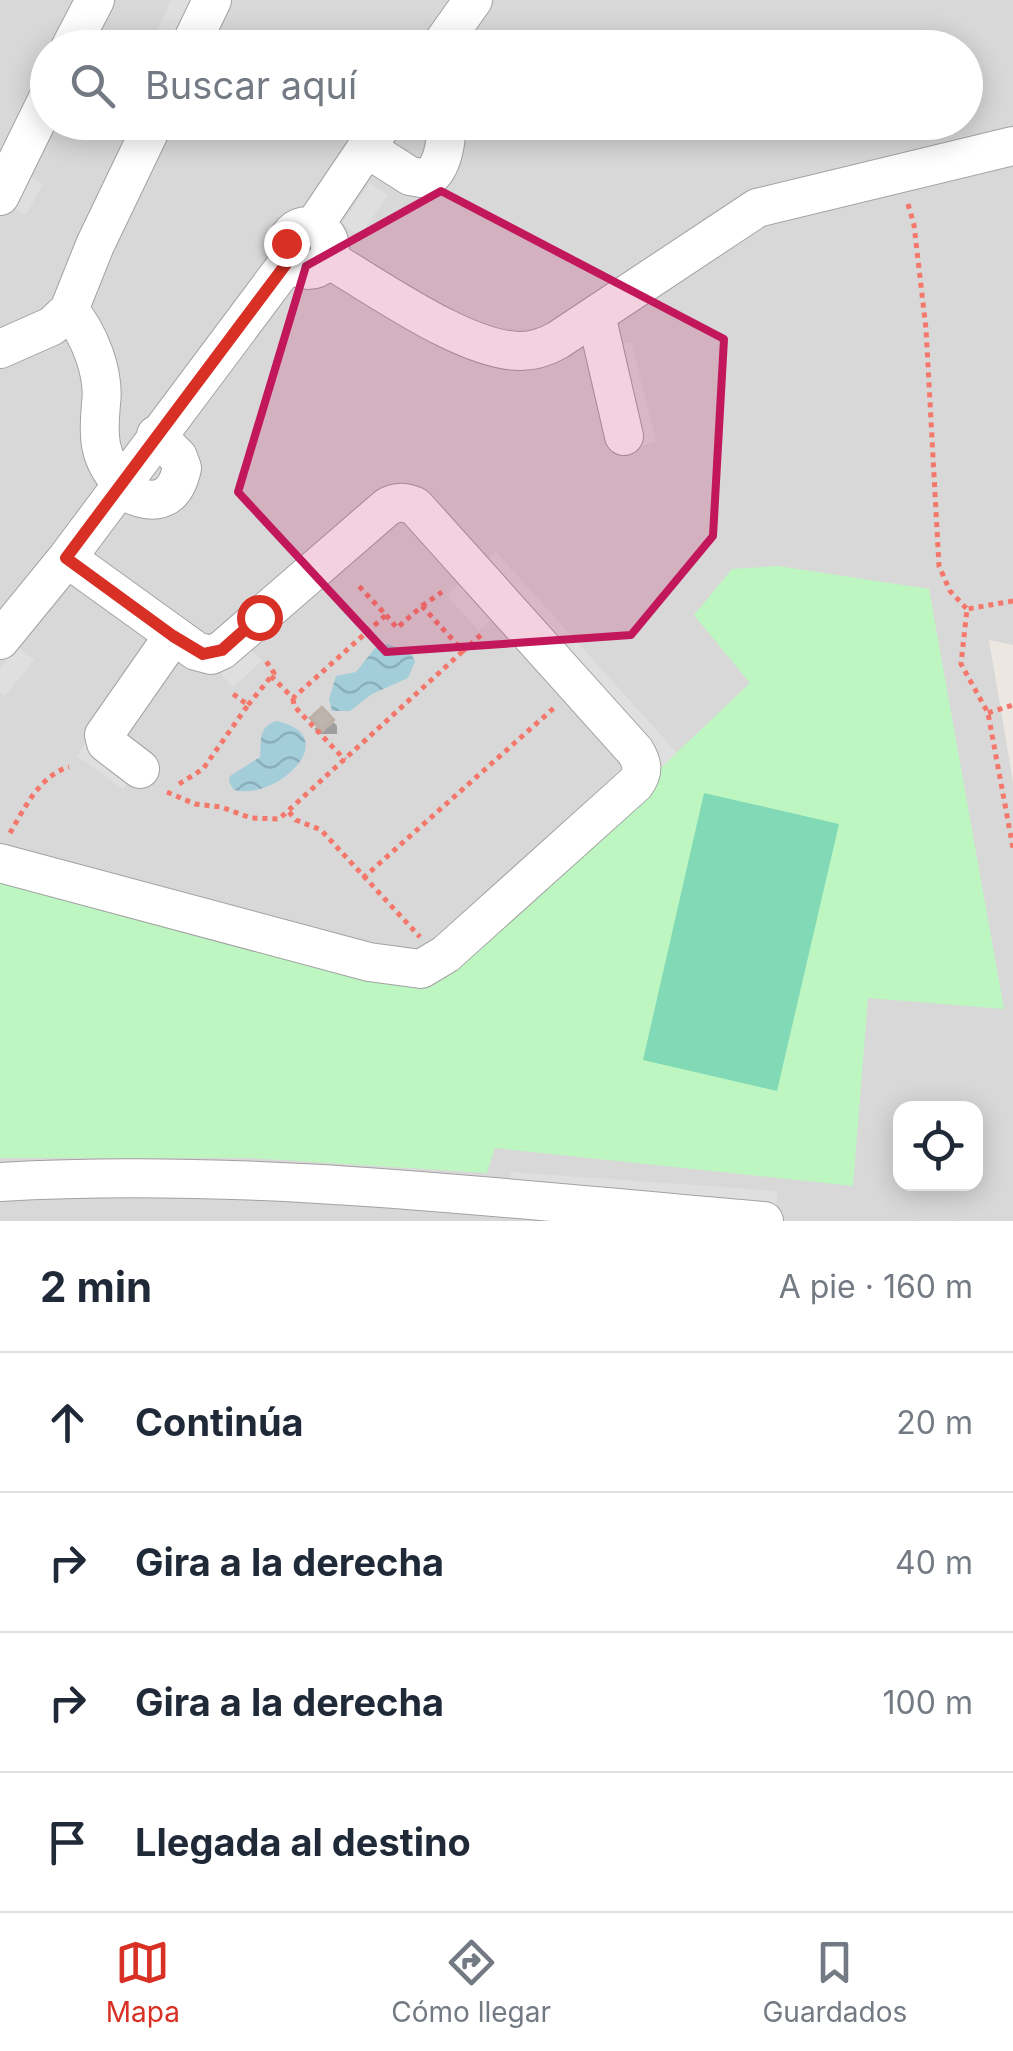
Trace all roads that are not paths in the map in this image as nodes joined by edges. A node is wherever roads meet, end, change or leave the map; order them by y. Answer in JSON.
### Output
{"nodes":[{"id":1,"x":95,"y":0,"type":"edge"},
{"id":2,"x":212,"y":0,"type":"edge"},
{"id":3,"x":473,"y":0,"type":"edge"},
{"id":4,"x":79,"y":30,"type":"edge"},
{"id":5,"x":198,"y":30,"type":"edge"},
{"id":6,"x":451,"y":30,"type":"edge"},
{"id":7,"x":30,"y":135,"type":"edge"},
{"id":8,"x":146,"y":140,"type":"edge"},
{"id":9,"x":372,"y":140,"type":"edge"},
{"id":10,"x":379,"y":140,"type":"edge"},
{"id":11,"x":443,"y":140,"type":"edge"},
{"id":12,"x":1013,"y":146,"type":"edge"},
{"id":13,"x":0,"y":196,"type":"edge"},
{"id":14,"x":321,"y":243,"type":"junction"},
{"id":15,"x":69,"y":310,"type":"junction"},
{"id":16,"x":596,"y":314,"type":"junction"},
{"id":17,"x":0,"y":349,"type":"edge"},
{"id":18,"x":102,"y":404,"type":"junction"},
{"id":19,"x":160,"y":431,"type":"junction"},
{"id":20,"x":624,"y":436,"type":"dead end"},
{"id":21,"x":120,"y":485,"type":"junction"},
{"id":22,"x":66,"y":558,"type":"junction"},
{"id":23,"x":173,"y":636,"type":"junction"},
{"id":24,"x":0,"y":640,"type":"edge"},
{"id":25,"x":154,"y":780,"type":"road end"},
{"id":26,"x":4,"y":849,"type":"edge"},
{"id":27,"x":0,"y":1182,"type":"edge"},
{"id":28,"x":764,"y":1221,"type":"edge"}],
"edges":[{"from":1,"to":4,"type":"street"},
{"from":2,"to":5,"type":"street"},
{"from":3,"to":6,"type":"street"},
{"from":7,"to":13,"type":"street"},
{"from":8,"to":15,"type":"street"},
{"from":9,"to":14,"type":"street"},
{"from":10,"to":11,"type":"street"},
{"from":12,"to":16,"type":"street"},
{"from":14,"to":16,"type":"street"},
{"from":14,"to":19,"type":"street"},
{"from":15,"to":17,"type":"street"},
{"from":15,"to":18,"type":"street"},
{"from":16,"to":20,"type":"street"},
{"from":18,"to":19,"type":"street"},
{"from":18,"to":21,"type":"street"},
{"from":19,"to":21,"type":"street"},
{"from":21,"to":22,"type":"street"},
{"from":22,"to":23,"type":"street"},
{"from":22,"to":24,"type":"street"},
{"from":23,"to":25,"type":"street"},
{"from":23,"to":26,"type":"street"},
{"from":27,"to":28,"type":"street"}]}
